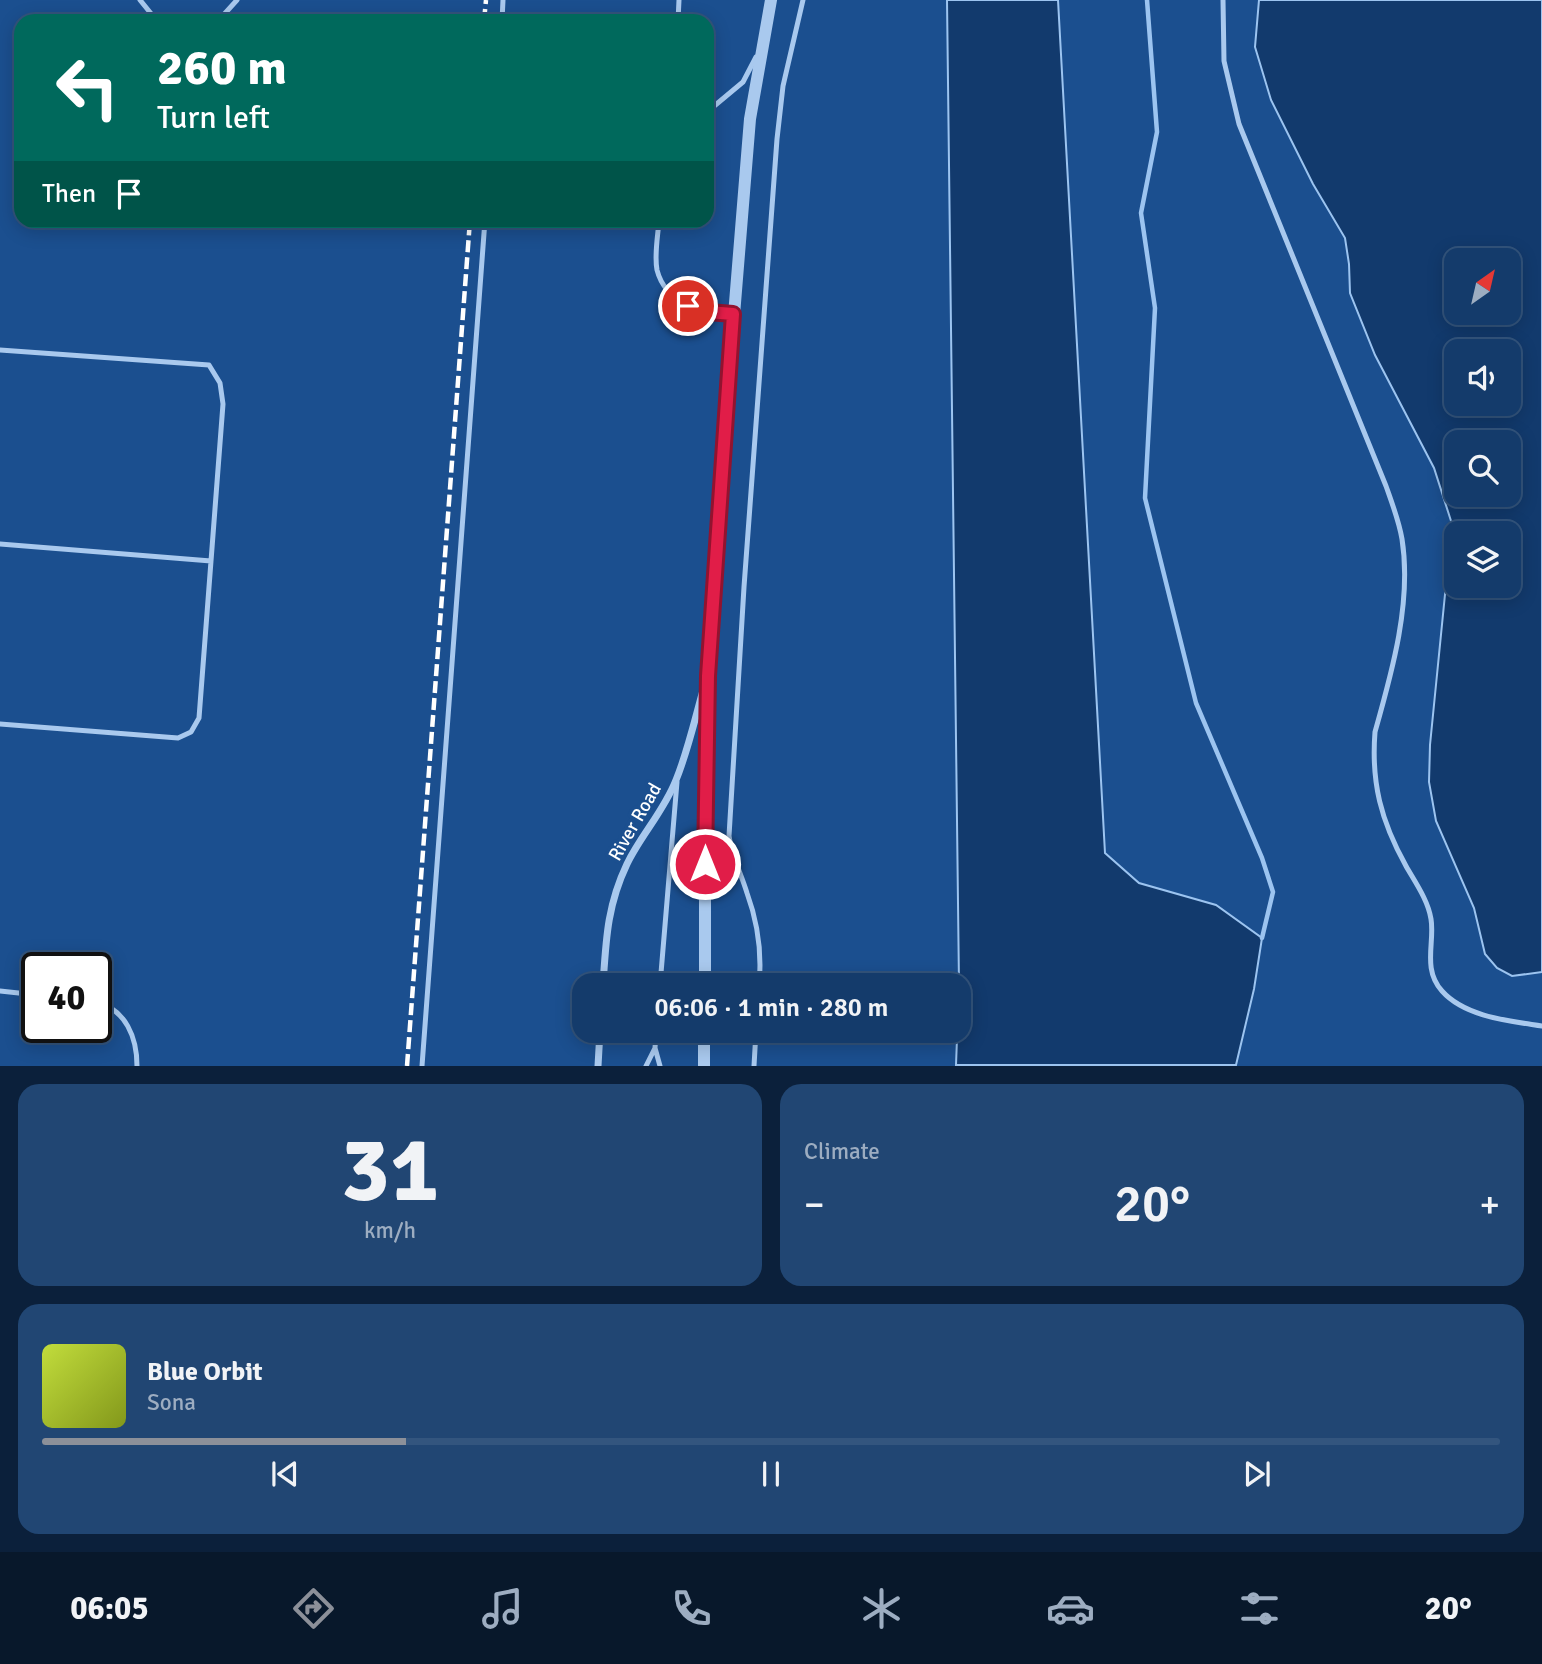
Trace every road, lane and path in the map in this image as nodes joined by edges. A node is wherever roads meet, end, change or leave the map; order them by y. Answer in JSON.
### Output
{"nodes":[{"id":1,"x":140,"y":0,"type":"edge"},
{"id":2,"x":237,"y":0,"type":"edge"},
{"id":3,"x":771,"y":0,"type":"edge"},
{"id":4,"x":803,"y":0,"type":"edge"},
{"id":5,"x":1223,"y":0,"type":"edge"},
{"id":6,"x":151,"y":14,"type":"edge"},
{"id":7,"x":224,"y":14,"type":"edge"},
{"id":8,"x":763,"y":37,"type":"junction"},
{"id":9,"x":714,"y":106,"type":"edge"},
{"id":10,"x":484,"y":228,"type":"edge"},
{"id":11,"x":659,"y":228,"type":"edge"},
{"id":12,"x":733,"y":314,"type":"junction"},
{"id":13,"x":0,"y":350,"type":"edge"},
{"id":14,"x":0,"y":544,"type":"edge"},
{"id":15,"x":211,"y":561,"type":"junction"},
{"id":16,"x":708,"y":676,"type":"junction"},
{"id":17,"x":0,"y":724,"type":"edge"},
{"id":18,"x":677,"y":778,"type":"junction"},
{"id":19,"x":604,"y":973,"type":"edge"},
{"id":20,"x":661,"y":973,"type":"edge"},
{"id":21,"x":705,"y":973,"type":"edge"},
{"id":22,"x":760,"y":973,"type":"edge"},
{"id":23,"x":0,"y":991,"type":"edge"},
{"id":24,"x":21,"y":993,"type":"edge"},
{"id":25,"x":112,"y":1008,"type":"edge"},
{"id":26,"x":1542,"y":1026,"type":"edge"},
{"id":27,"x":599,"y":1043,"type":"edge"},
{"id":28,"x":645,"y":1043,"type":"edge"},
{"id":29,"x":704,"y":1043,"type":"edge"},
{"id":30,"x":755,"y":1043,"type":"edge"},
{"id":31,"x":655,"y":1045,"type":"junction"},
{"id":32,"x":137,"y":1066,"type":"edge"},
{"id":33,"x":422,"y":1066,"type":"edge"},
{"id":34,"x":598,"y":1066,"type":"edge"},
{"id":35,"x":646,"y":1066,"type":"edge"},
{"id":36,"x":660,"y":1066,"type":"edge"},
{"id":37,"x":704,"y":1066,"type":"edge"},
{"id":38,"x":754,"y":1066,"type":"edge"}],
"edges":[{"from":1,"to":6,"type":"lane"},
{"from":2,"to":7,"type":"lane"},
{"from":3,"to":8,"type":"street"},
{"from":4,"to":22,"type":"lane"},
{"from":5,"to":26,"type":"lane"},
{"from":8,"to":9,"type":"lane"},
{"from":8,"to":12,"type":"street"},
{"from":10,"to":33,"type":"lane"},
{"from":11,"to":12,"type":"lane"},
{"from":12,"to":16,"type":"street"},
{"from":13,"to":15,"type":"lane"},
{"from":14,"to":15,"type":"lane"},
{"from":15,"to":17,"type":"lane"},
{"from":16,"to":18,"type":"street","name":"River Road"},
{"from":16,"to":21,"type":"street"},
{"from":18,"to":19,"type":"street","name":"River Road"},
{"from":18,"to":20,"type":"lane"},
{"from":23,"to":24,"type":"lane"},
{"from":25,"to":32,"type":"lane"},
{"from":27,"to":34,"type":"street"},
{"from":28,"to":31,"type":"lane"},
{"from":29,"to":37,"type":"street"},
{"from":30,"to":38,"type":"lane"},
{"from":31,"to":35,"type":"lane"},
{"from":31,"to":36,"type":"lane"}]}
